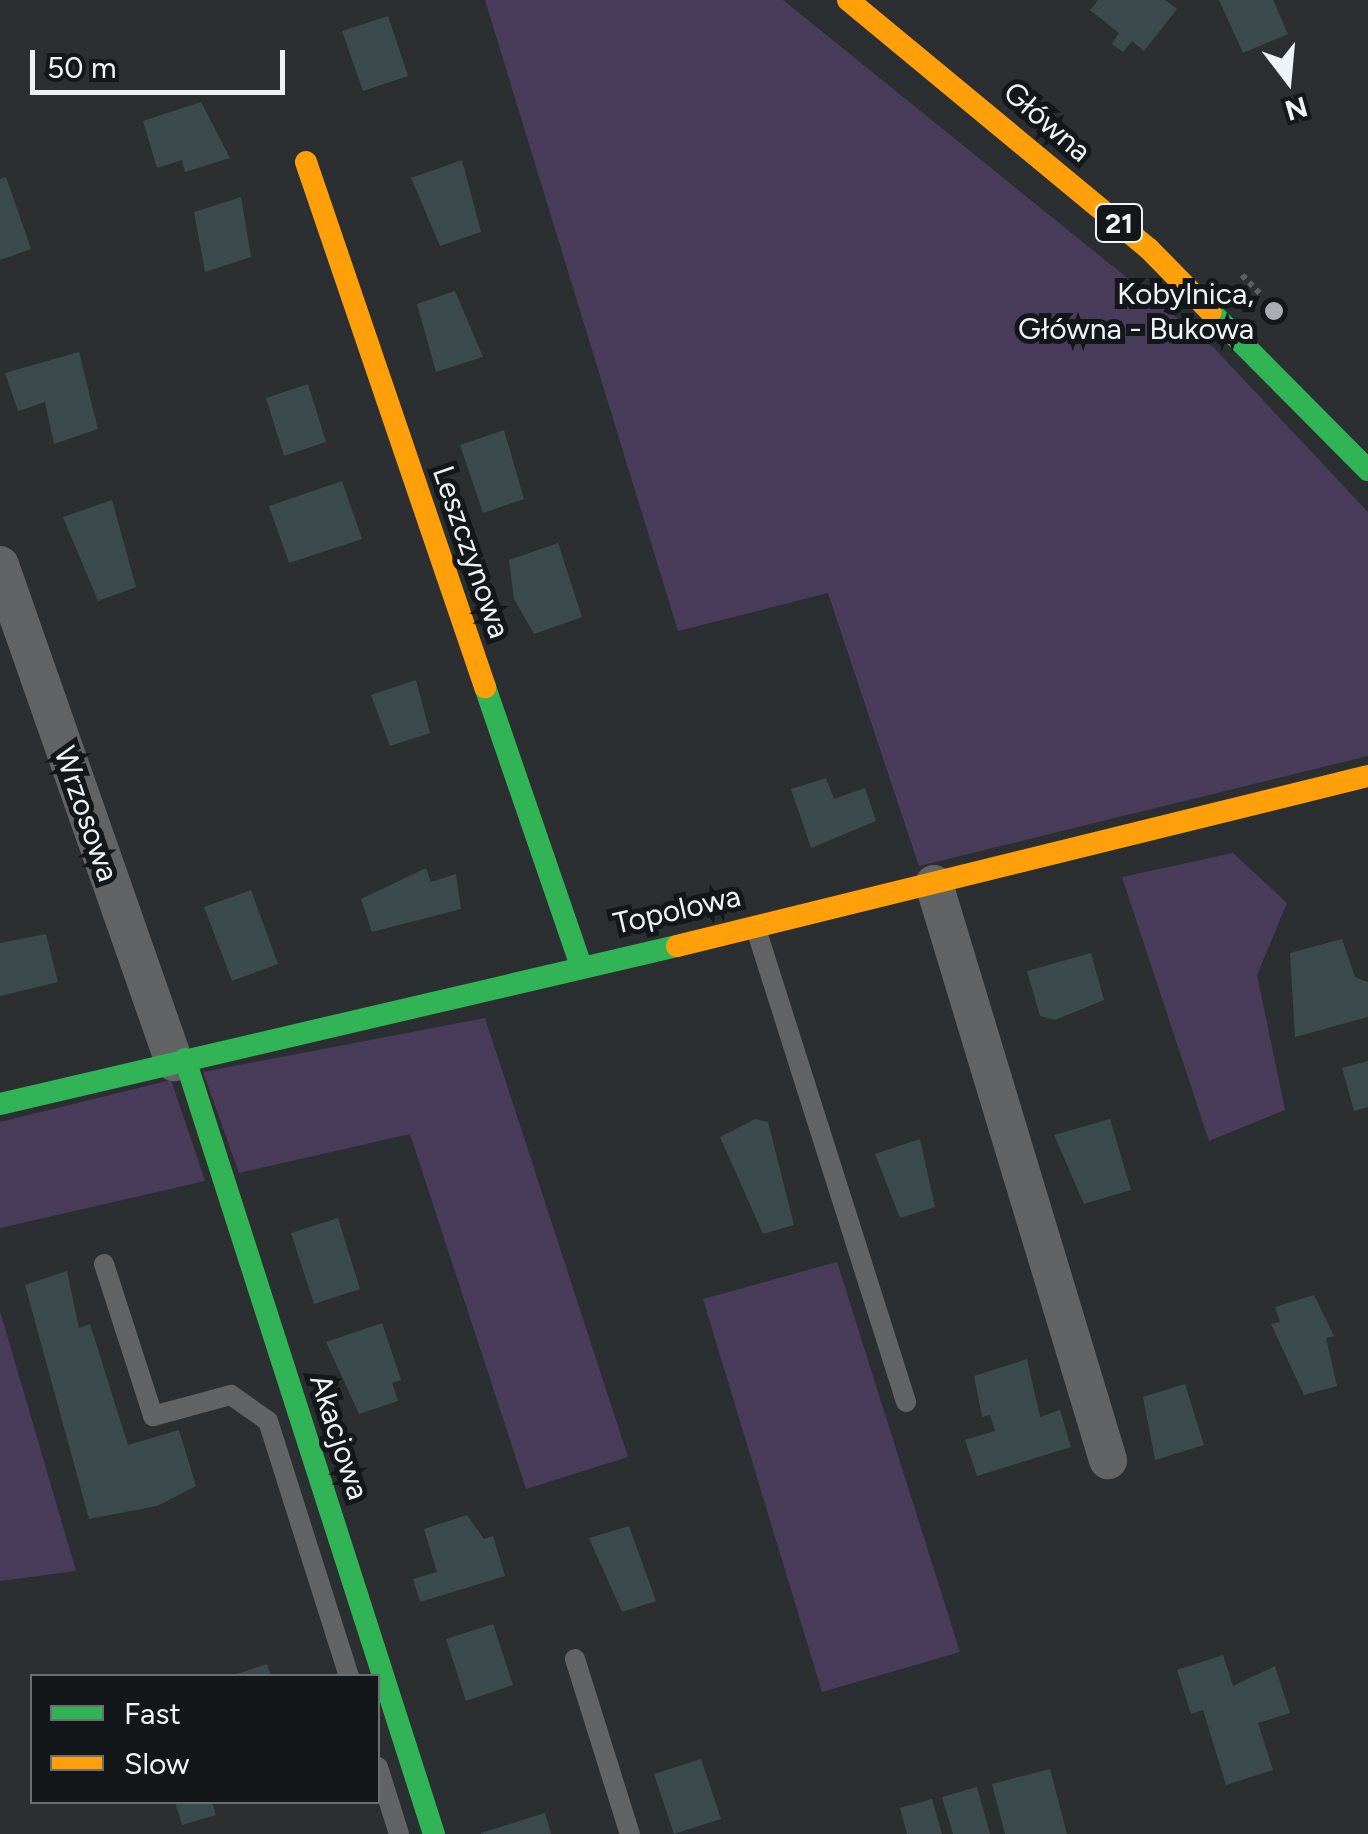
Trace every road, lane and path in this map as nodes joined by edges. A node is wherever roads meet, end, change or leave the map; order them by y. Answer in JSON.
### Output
{"nodes":[{"id":1,"x":848,"y":0,"type":"edge"},
{"id":2,"x":306,"y":162,"type":"dead end"},
{"id":3,"x":1368,"y":470,"type":"edge"},
{"id":4,"x":0,"y":565,"type":"edge"},
{"id":5,"x":1363,"y":784,"type":"edge"},
{"id":6,"x":934,"y":884,"type":"junction"},
{"id":7,"x":754,"y":924,"type":"junction"},
{"id":8,"x":580,"y":962,"type":"junction"},
{"id":9,"x":180,"y":1060,"type":"junction"},
{"id":10,"x":0,"y":1104,"type":"edge"},
{"id":11,"x":104,"y":1264,"type":"dead end"},
{"id":12,"x":906,"y":1402,"type":"dead end"},
{"id":13,"x":1108,"y":1460,"type":"dead end"},
{"id":14,"x":575,"y":1659,"type":"dead end"},
{"id":15,"x":348,"y":1674,"type":"edge"},
{"id":16,"x":380,"y":1774,"type":"edge"},
{"id":17,"x":398,"y":1834,"type":"edge"},
{"id":18,"x":434,"y":1834,"type":"edge"},
{"id":19,"x":630,"y":1834,"type":"edge"}],
"edges":[{"from":1,"to":3,"type":"street","name":"Główna","number":"21"},
{"from":2,"to":8,"type":"street","name":"Leszczynowa"},
{"from":4,"to":9,"type":"street","name":"Wrzosowa"},
{"from":5,"to":6,"type":"street","name":"Topolowa"},
{"from":6,"to":7,"type":"street","name":"Topolowa"},
{"from":6,"to":13,"type":"street"},
{"from":7,"to":8,"type":"street","name":"Topolowa"},
{"from":7,"to":12,"type":"lane"},
{"from":8,"to":9,"type":"street","name":"Topolowa"},
{"from":9,"to":10,"type":"street","name":"Topolowa"},
{"from":9,"to":18,"type":"street","name":"Akacjowa"},
{"from":11,"to":15,"type":"lane"},
{"from":14,"to":19,"type":"lane"},
{"from":16,"to":17,"type":"lane"}]}
